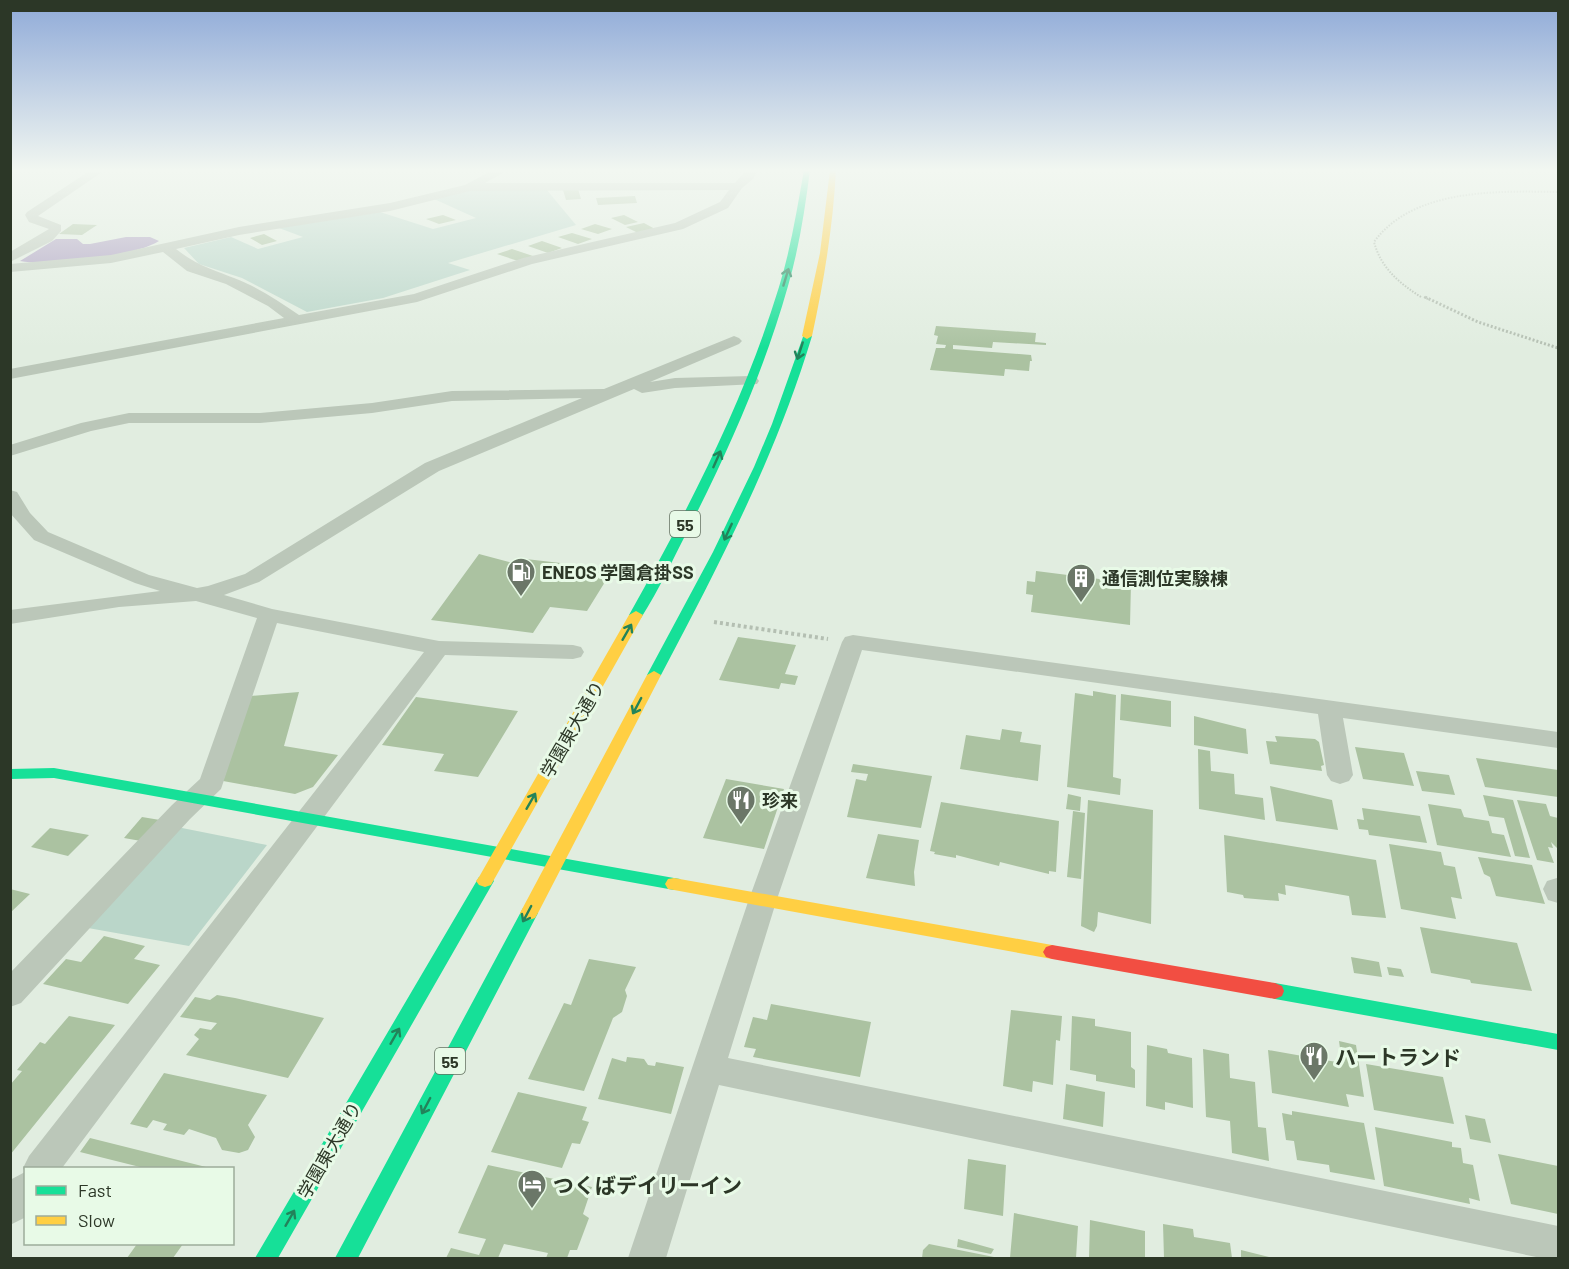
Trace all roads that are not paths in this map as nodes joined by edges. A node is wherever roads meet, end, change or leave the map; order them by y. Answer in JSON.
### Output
{"nodes":[{"id":1,"x":56,"y":229,"type":"edge"},
{"id":2,"x":250,"y":229,"type":"edge"},
{"id":3,"x":665,"y":229,"type":"edge"},
{"id":4,"x":797,"y":229,"type":"edge"},
{"id":5,"x":830,"y":229,"type":"edge"},
{"id":6,"x":167,"y":248,"type":"junction"},
{"id":7,"x":10,"y":258,"type":"edge"},
{"id":8,"x":10,"y":268,"type":"edge"},
{"id":9,"x":296,"y":320,"type":"junction"},
{"id":10,"x":734,"y":341,"type":"dead end"},
{"id":11,"x":10,"y":374,"type":"edge"},
{"id":12,"x":751,"y":381,"type":"junction"},
{"id":13,"x":608,"y":393,"type":"junction"},
{"id":14,"x":10,"y":451,"type":"edge"},
{"id":15,"x":10,"y":496,"type":"edge"},
{"id":16,"x":202,"y":596,"type":"junction"},
{"id":17,"x":269,"y":615,"type":"junction"},
{"id":18,"x":10,"y":617,"type":"edge"},
{"id":19,"x":439,"y":648,"type":"junction"},
{"id":20,"x":573,"y":652,"type":"dead end"},
{"id":21,"x":1329,"y":708,"type":"junction"},
{"id":22,"x":1558,"y":740,"type":"edge"},
{"id":23,"x":10,"y":774,"type":"edge"},
{"id":24,"x":1340,"y":775,"type":"dead end"},
{"id":25,"x":196,"y":799,"type":"junction"},
{"id":26,"x":310,"y":819,"type":"junction"},
{"id":27,"x":501,"y":852,"type":"junction"},
{"id":28,"x":554,"y":863,"type":"junction"},
{"id":29,"x":762,"y":902,"type":"junction"},
{"id":30,"x":10,"y":994,"type":"edge"},
{"id":31,"x":1558,"y":1042,"type":"edge"},
{"id":32,"x":710,"y":1069,"type":"junction"},
{"id":33,"x":42,"y":1167,"type":"edge"},
{"id":34,"x":24,"y":1190,"type":"edge"},
{"id":35,"x":10,"y":1208,"type":"edge"},
{"id":36,"x":1558,"y":1244,"type":"edge"},
{"id":37,"x":266,"y":1258,"type":"edge"},
{"id":38,"x":346,"y":1258,"type":"edge"},
{"id":39,"x":647,"y":1258,"type":"edge"}],
"edges":[{"from":1,"to":7,"type":"street"},
{"from":2,"to":6,"type":"street"},
{"from":3,"to":9,"type":"street"},
{"from":12,"to":4,"type":"main road","name":"学園東大通り","number":"55","one_way":true},
{"from":5,"to":28,"type":"main road","number":"55","one_way":true},
{"from":6,"to":8,"type":"street"},
{"from":6,"to":9,"type":"street"},
{"from":9,"to":11,"type":"street"},
{"from":10,"to":13,"type":"street"},
{"from":12,"to":13,"type":"street"},
{"from":27,"to":12,"type":"main road","name":"学園東大通り","number":"55","one_way":true},
{"from":13,"to":14,"type":"street"},
{"from":13,"to":16,"type":"street"},
{"from":15,"to":16,"type":"street"},
{"from":16,"to":17,"type":"street"},
{"from":16,"to":18,"type":"street"},
{"from":17,"to":19,"type":"street"},
{"from":17,"to":25,"type":"street"},
{"from":19,"to":20,"type":"street"},
{"from":19,"to":26,"type":"street"},
{"from":21,"to":22,"type":"street"},
{"from":21,"to":24,"type":"street"},
{"from":21,"to":29,"type":"street"},
{"from":23,"to":25,"type":"main road"},
{"from":25,"to":26,"type":"main road"},
{"from":25,"to":30,"type":"street"},
{"from":26,"to":27,"type":"main road"},
{"from":26,"to":33,"type":"street"},
{"from":27,"to":28,"type":"main road"},
{"from":37,"to":27,"type":"main road","name":"学園東大通り","number":"55","one_way":true},
{"from":28,"to":29,"type":"main road"},
{"from":28,"to":38,"type":"main road","number":"55","one_way":true},
{"from":29,"to":31,"type":"main road"},
{"from":29,"to":32,"type":"street"},
{"from":32,"to":36,"type":"street"},
{"from":32,"to":39,"type":"street"},
{"from":34,"to":35,"type":"street"}]}
